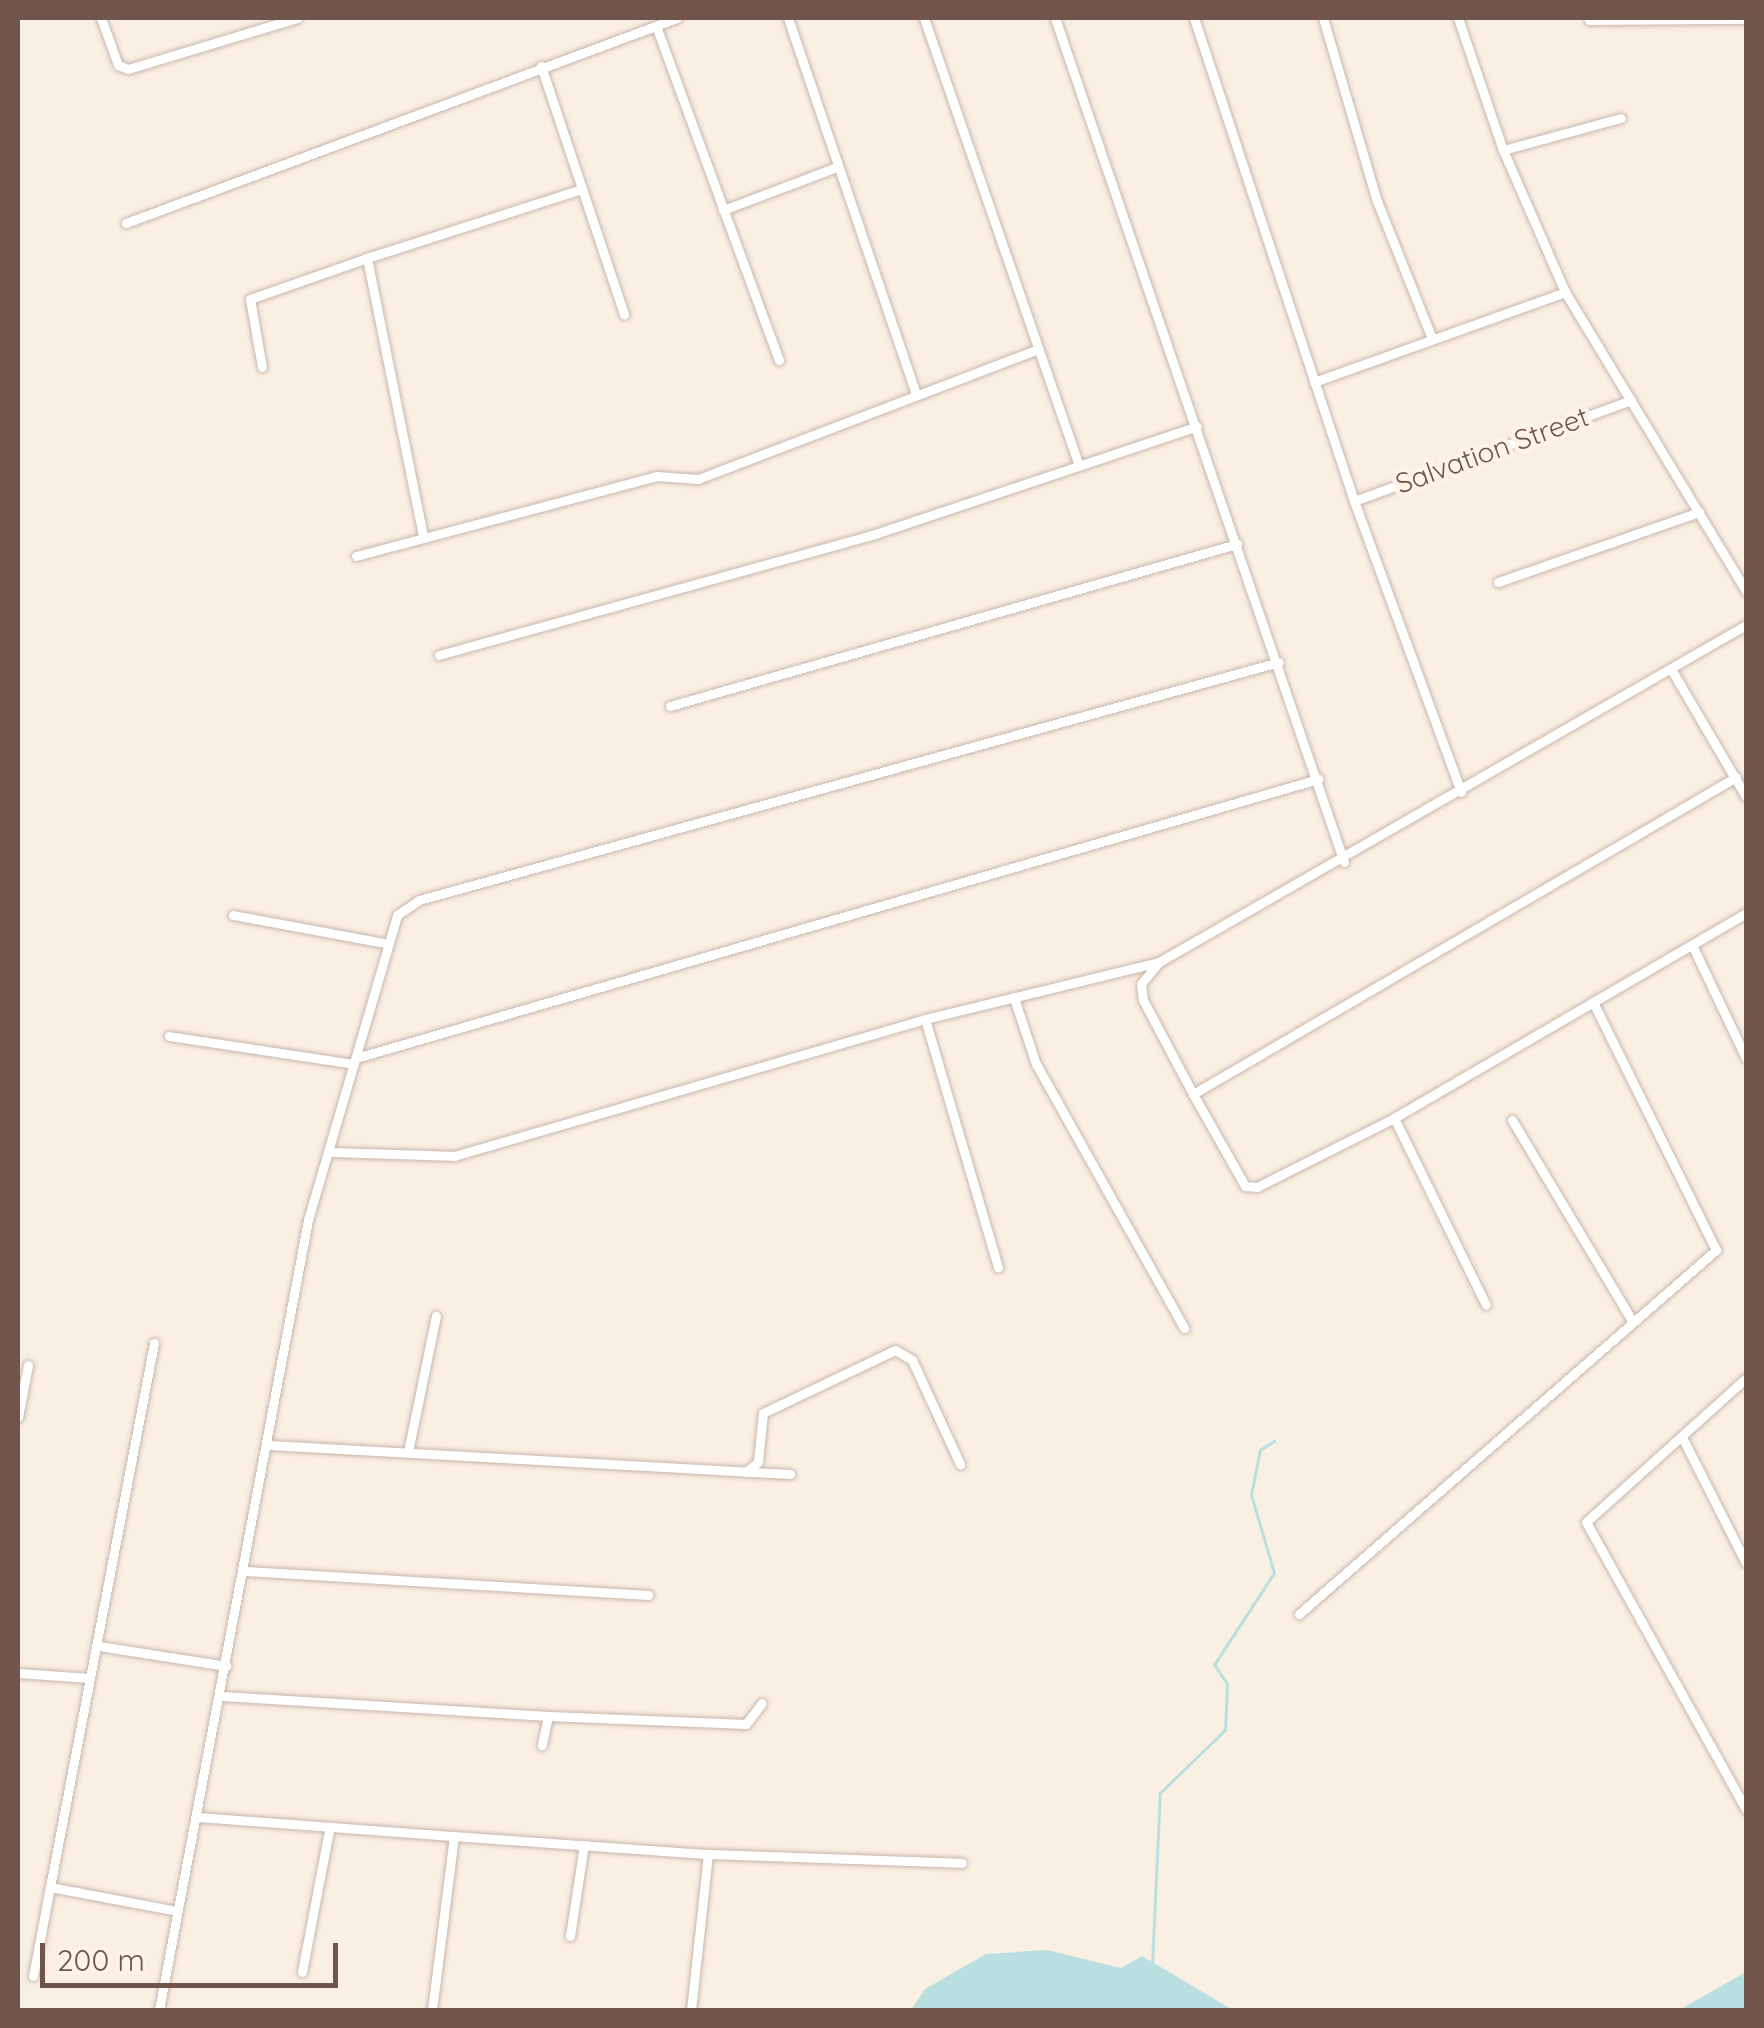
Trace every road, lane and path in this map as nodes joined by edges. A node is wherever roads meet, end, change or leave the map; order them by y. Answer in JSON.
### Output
{"nodes":[{"id":1,"x":102,"y":18,"type":"edge"},
{"id":2,"x":297,"y":18,"type":"edge"},
{"id":3,"x":677,"y":18,"type":"edge"},
{"id":4,"x":788,"y":18,"type":"edge"},
{"id":5,"x":924,"y":18,"type":"edge"},
{"id":6,"x":1055,"y":18,"type":"edge"},
{"id":7,"x":1194,"y":18,"type":"edge"},
{"id":8,"x":1323,"y":18,"type":"edge"},
{"id":9,"x":1458,"y":18,"type":"edge"},
{"id":10,"x":1746,"y":19,"type":"edge"},
{"id":11,"x":1589,"y":20,"type":"dead end"},
{"id":12,"x":656,"y":26,"type":"junction"},
{"id":13,"x":541,"y":66,"type":"junction"},
{"id":14,"x":1622,"y":118,"type":"dead end"},
{"id":15,"x":1502,"y":150,"type":"junction"},
{"id":16,"x":837,"y":167,"type":"junction"},
{"id":17,"x":582,"y":189,"type":"junction"},
{"id":18,"x":723,"y":210,"type":"junction"},
{"id":19,"x":126,"y":224,"type":"dead end"},
{"id":20,"x":366,"y":258,"type":"junction"},
{"id":21,"x":1565,"y":292,"type":"junction"},
{"id":22,"x":624,"y":314,"type":"dead end"},
{"id":23,"x":1431,"y":336,"type":"junction"},
{"id":24,"x":1038,"y":349,"type":"junction"},
{"id":25,"x":779,"y":360,"type":"dead end"},
{"id":26,"x":262,"y":367,"type":"dead end"},
{"id":27,"x":1314,"y":382,"type":"junction"},
{"id":28,"x":916,"y":392,"type":"junction"},
{"id":29,"x":1631,"y":400,"type":"junction"},
{"id":30,"x":1197,"y":426,"type":"junction"},
{"id":31,"x":1077,"y":462,"type":"junction"},
{"id":32,"x":1354,"y":501,"type":"junction"},
{"id":33,"x":1699,"y":512,"type":"junction"},
{"id":34,"x":423,"y":536,"type":"junction"},
{"id":35,"x":1237,"y":544,"type":"junction"},
{"id":36,"x":356,"y":556,"type":"dead end"},
{"id":37,"x":1498,"y":582,"type":"dead end"},
{"id":38,"x":1746,"y":592,"type":"edge"},
{"id":39,"x":1746,"y":625,"type":"edge"},
{"id":40,"x":439,"y":655,"type":"dead end"},
{"id":41,"x":1279,"y":662,"type":"junction"},
{"id":42,"x":1671,"y":669,"type":"junction"},
{"id":43,"x":670,"y":706,"type":"dead end"},
{"id":44,"x":1736,"y":777,"type":"junction"},
{"id":45,"x":1318,"y":778,"type":"junction"},
{"id":46,"x":1460,"y":792,"type":"junction"},
{"id":47,"x":1746,"y":797,"type":"edge"},
{"id":48,"x":1344,"y":862,"type":"junction"},
{"id":49,"x":1746,"y":914,"type":"edge"},
{"id":50,"x":233,"y":916,"type":"dead end"},
{"id":51,"x":384,"y":943,"type":"junction"},
{"id":52,"x":1692,"y":944,"type":"junction"},
{"id":53,"x":1159,"y":962,"type":"junction"},
{"id":54,"x":1014,"y":998,"type":"junction"},
{"id":55,"x":1593,"y":1002,"type":"junction"},
{"id":56,"x":924,"y":1019,"type":"junction"},
{"id":57,"x":168,"y":1036,"type":"dead end"},
{"id":58,"x":1746,"y":1058,"type":"edge"},
{"id":59,"x":355,"y":1061,"type":"junction"},
{"id":60,"x":1193,"y":1094,"type":"junction"},
{"id":61,"x":1394,"y":1118,"type":"junction"},
{"id":62,"x":1512,"y":1120,"type":"dead end"},
{"id":63,"x":328,"y":1152,"type":"junction"},
{"id":64,"x":998,"y":1267,"type":"dead end"},
{"id":65,"x":1486,"y":1305,"type":"dead end"},
{"id":66,"x":436,"y":1316,"type":"dead end"},
{"id":67,"x":1633,"y":1322,"type":"junction"},
{"id":68,"x":1184,"y":1328,"type":"dead end"},
{"id":69,"x":154,"y":1343,"type":"dead end"},
{"id":70,"x":28,"y":1365,"type":"dead end"},
{"id":71,"x":1746,"y":1378,"type":"edge"},
{"id":72,"x":18,"y":1417,"type":"edge"},
{"id":73,"x":1682,"y":1436,"type":"junction"},
{"id":74,"x":269,"y":1445,"type":"junction"},
{"id":75,"x":408,"y":1452,"type":"junction"},
{"id":76,"x":960,"y":1464,"type":"dead end"},
{"id":77,"x":746,"y":1472,"type":"junction"},
{"id":78,"x":790,"y":1474,"type":"dead end"},
{"id":79,"x":1746,"y":1563,"type":"edge"},
{"id":80,"x":246,"y":1570,"type":"junction"},
{"id":81,"x":648,"y":1594,"type":"dead end"},
{"id":82,"x":1300,"y":1614,"type":"dead end"},
{"id":83,"x":98,"y":1646,"type":"junction"},
{"id":84,"x":226,"y":1666,"type":"junction"},
{"id":85,"x":18,"y":1673,"type":"edge"},
{"id":86,"x":90,"y":1678,"type":"junction"},
{"id":87,"x":222,"y":1696,"type":"junction"},
{"id":88,"x":762,"y":1703,"type":"dead end"},
{"id":89,"x":548,"y":1716,"type":"junction"},
{"id":90,"x":542,"y":1745,"type":"dead end"},
{"id":91,"x":1746,"y":1810,"type":"edge"},
{"id":92,"x":199,"y":1817,"type":"junction"},
{"id":93,"x":329,"y":1830,"type":"junction"},
{"id":94,"x":454,"y":1836,"type":"junction"},
{"id":95,"x":584,"y":1844,"type":"junction"},
{"id":96,"x":708,"y":1854,"type":"junction"},
{"id":97,"x":962,"y":1863,"type":"dead end"},
{"id":98,"x":50,"y":1886,"type":"junction"},
{"id":99,"x":178,"y":1910,"type":"junction"},
{"id":100,"x":570,"y":1936,"type":"dead end"},
{"id":101,"x":302,"y":1972,"type":"dead end"},
{"id":102,"x":33,"y":1976,"type":"dead end"},
{"id":103,"x":159,"y":2010,"type":"edge"},
{"id":104,"x":432,"y":2010,"type":"edge"},
{"id":105,"x":691,"y":2010,"type":"edge"}],
"edges":[{"from":1,"to":2,"type":"street"},
{"from":3,"to":12,"type":"street"},
{"from":4,"to":16,"type":"street"},
{"from":5,"to":24,"type":"street"},
{"from":6,"to":30,"type":"street"},
{"from":7,"to":27,"type":"street"},
{"from":8,"to":23,"type":"street"},
{"from":9,"to":15,"type":"street"},
{"from":10,"to":11,"type":"street"},
{"from":12,"to":13,"type":"street"},
{"from":12,"to":18,"type":"street"},
{"from":13,"to":17,"type":"street"},
{"from":13,"to":19,"type":"street"},
{"from":14,"to":15,"type":"street"},
{"from":15,"to":21,"type":"street"},
{"from":16,"to":18,"type":"street"},
{"from":16,"to":28,"type":"street"},
{"from":17,"to":20,"type":"street"},
{"from":17,"to":22,"type":"street"},
{"from":18,"to":25,"type":"street"},
{"from":20,"to":26,"type":"street"},
{"from":20,"to":34,"type":"street"},
{"from":21,"to":23,"type":"street"},
{"from":21,"to":29,"type":"street"},
{"from":23,"to":27,"type":"street"},
{"from":24,"to":28,"type":"street"},
{"from":24,"to":31,"type":"street"},
{"from":27,"to":32,"type":"street"},
{"from":28,"to":34,"type":"street"},
{"from":29,"to":32,"type":"street","name":"Salvation Street"},
{"from":29,"to":33,"type":"street"},
{"from":30,"to":31,"type":"street"},
{"from":30,"to":35,"type":"street"},
{"from":31,"to":40,"type":"street"},
{"from":32,"to":46,"type":"street"},
{"from":33,"to":37,"type":"street"},
{"from":33,"to":38,"type":"street"},
{"from":34,"to":36,"type":"street"},
{"from":35,"to":41,"type":"street"},
{"from":35,"to":43,"type":"street"},
{"from":39,"to":42,"type":"street"},
{"from":41,"to":45,"type":"street"},
{"from":41,"to":51,"type":"street"},
{"from":42,"to":44,"type":"street"},
{"from":42,"to":46,"type":"street"},
{"from":44,"to":47,"type":"street"},
{"from":44,"to":60,"type":"street"},
{"from":45,"to":48,"type":"street"},
{"from":45,"to":59,"type":"street"},
{"from":46,"to":48,"type":"street"},
{"from":48,"to":53,"type":"street"},
{"from":49,"to":52,"type":"street"},
{"from":50,"to":51,"type":"street"},
{"from":51,"to":59,"type":"street"},
{"from":52,"to":55,"type":"street"},
{"from":52,"to":58,"type":"street"},
{"from":53,"to":54,"type":"street"},
{"from":53,"to":60,"type":"street"},
{"from":54,"to":56,"type":"street"},
{"from":54,"to":68,"type":"street"},
{"from":55,"to":61,"type":"street"},
{"from":55,"to":67,"type":"street"},
{"from":56,"to":63,"type":"street"},
{"from":56,"to":64,"type":"street"},
{"from":57,"to":59,"type":"street"},
{"from":59,"to":63,"type":"street"},
{"from":60,"to":61,"type":"street"},
{"from":61,"to":65,"type":"street"},
{"from":62,"to":67,"type":"street"},
{"from":63,"to":74,"type":"street"},
{"from":66,"to":75,"type":"street"},
{"from":67,"to":82,"type":"street"},
{"from":69,"to":83,"type":"street"},
{"from":70,"to":72,"type":"street"},
{"from":71,"to":73,"type":"street"},
{"from":73,"to":79,"type":"street"},
{"from":73,"to":91,"type":"street"},
{"from":74,"to":75,"type":"street"},
{"from":74,"to":80,"type":"street"},
{"from":75,"to":77,"type":"street"},
{"from":76,"to":77,"type":"street"},
{"from":77,"to":78,"type":"street"},
{"from":80,"to":81,"type":"street"},
{"from":80,"to":84,"type":"street"},
{"from":83,"to":84,"type":"street"},
{"from":83,"to":86,"type":"street"},
{"from":84,"to":87,"type":"street"},
{"from":85,"to":86,"type":"street"},
{"from":86,"to":98,"type":"street"},
{"from":87,"to":89,"type":"street"},
{"from":87,"to":92,"type":"street"},
{"from":88,"to":89,"type":"street"},
{"from":89,"to":90,"type":"street"},
{"from":92,"to":93,"type":"street"},
{"from":92,"to":99,"type":"street"},
{"from":93,"to":94,"type":"street"},
{"from":93,"to":101,"type":"street"},
{"from":94,"to":95,"type":"street"},
{"from":94,"to":104,"type":"street"},
{"from":95,"to":96,"type":"street"},
{"from":95,"to":100,"type":"street"},
{"from":96,"to":97,"type":"street"},
{"from":96,"to":105,"type":"street"},
{"from":98,"to":99,"type":"street"},
{"from":98,"to":102,"type":"street"},
{"from":99,"to":103,"type":"street"}]}
